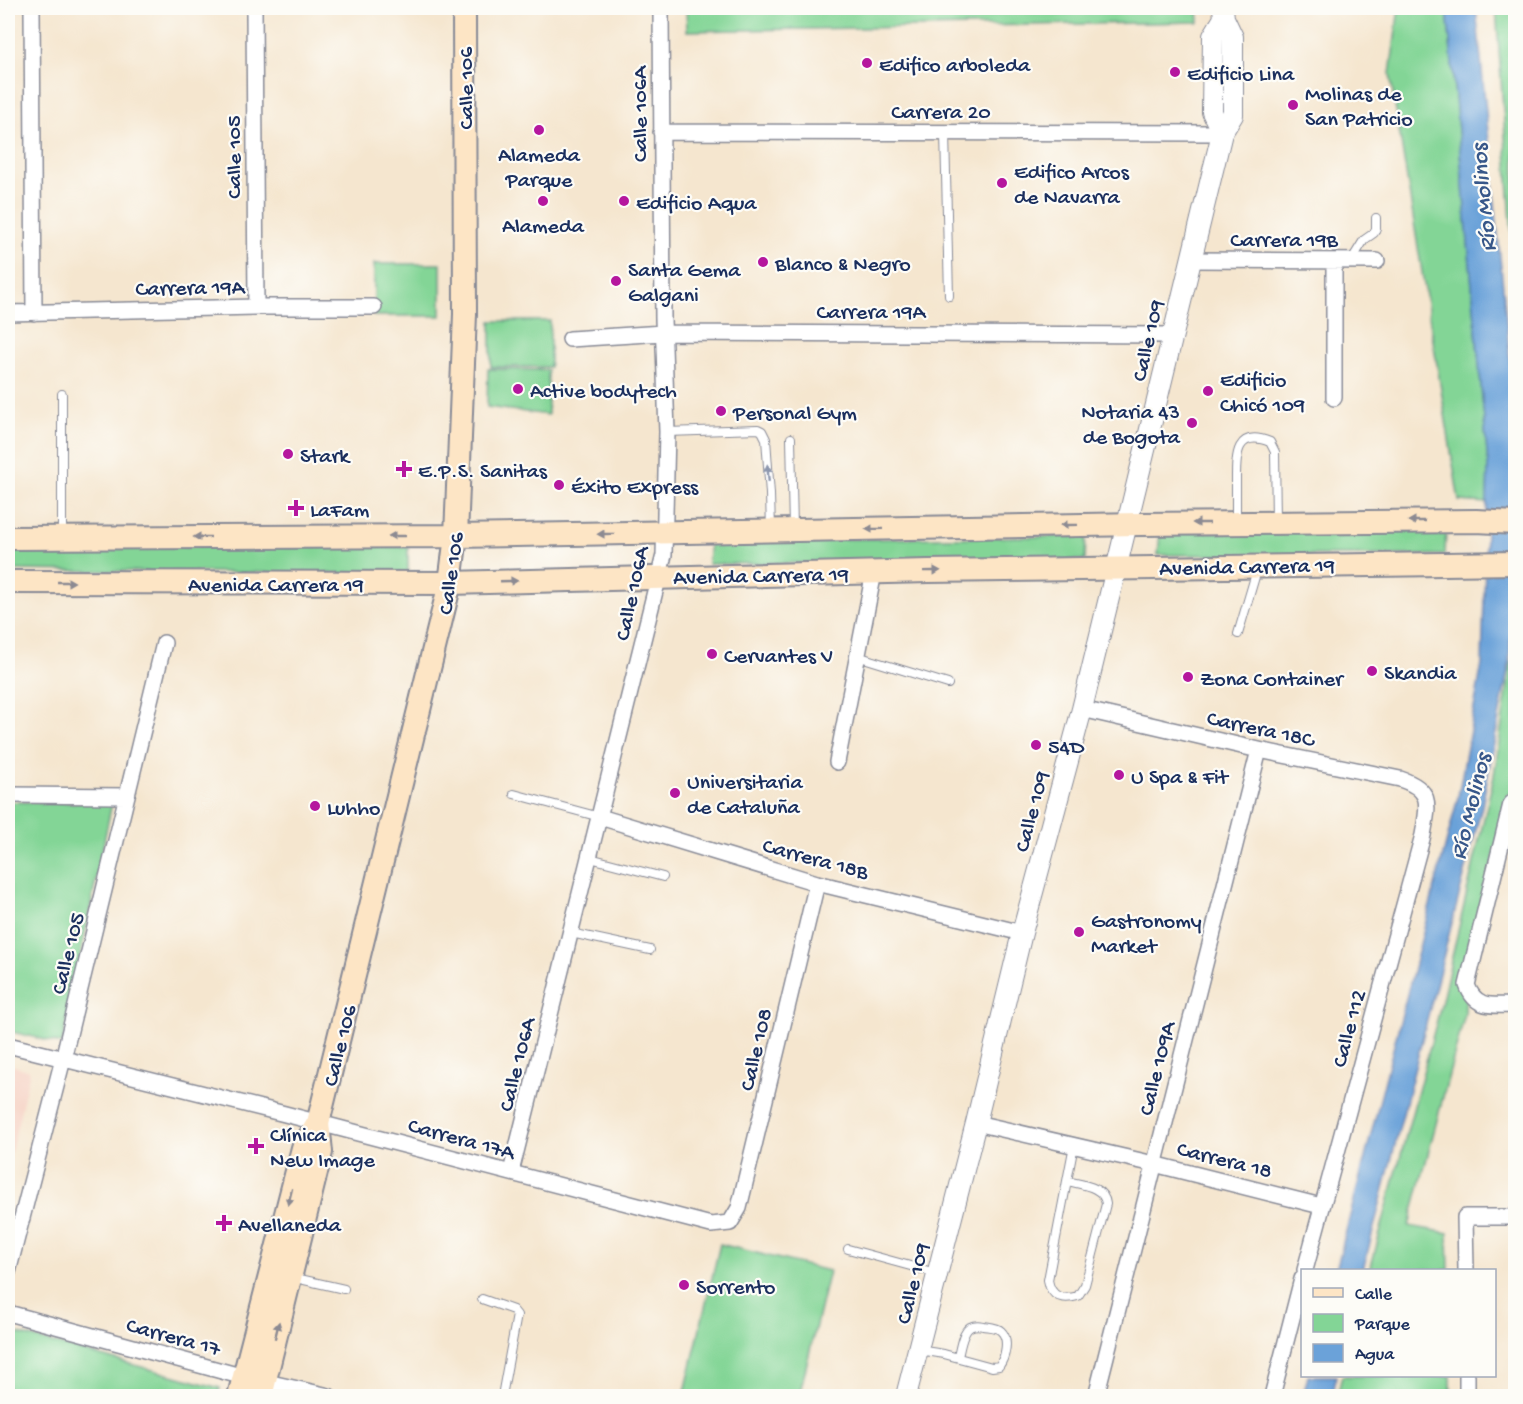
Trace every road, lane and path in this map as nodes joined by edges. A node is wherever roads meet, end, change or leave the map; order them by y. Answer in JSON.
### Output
{"nodes":[{"id":1,"x":32,"y":8,"type":"edge"},
{"id":2,"x":254,"y":8,"type":"edge"},
{"id":3,"x":464,"y":8,"type":"edge"},
{"id":4,"x":661,"y":8,"type":"edge"},
{"id":5,"x":1223,"y":13,"type":"edge"},
{"id":6,"x":661,"y":132,"type":"junction"},
{"id":7,"x":945,"y":133,"type":"junction"},
{"id":8,"x":1221,"y":133,"type":"junction"},
{"id":9,"x":1376,"y":218,"type":"dead end"},
{"id":10,"x":1190,"y":260,"type":"junction"},
{"id":11,"x":1334,"y":261,"type":"junction"},
{"id":12,"x":1351,"y":261,"type":"junction"},
{"id":13,"x":1377,"y":261,"type":"dead end"},
{"id":14,"x":949,"y":296,"type":"dead end"},
{"id":15,"x":256,"y":307,"type":"junction"},
{"id":16,"x":374,"y":307,"type":"dead end"},
{"id":17,"x":8,"y":313,"type":"edge"},
{"id":18,"x":34,"y":313,"type":"junction"},
{"id":19,"x":663,"y":333,"type":"junction"},
{"id":20,"x":1172,"y":334,"type":"junction"},
{"id":21,"x":570,"y":339,"type":"dead end"},
{"id":22,"x":62,"y":394,"type":"dead end"},
{"id":23,"x":1334,"y":398,"type":"dead end"},
{"id":24,"x":667,"y":432,"type":"junction"},
{"id":25,"x":790,"y":438,"type":"dead end"},
{"id":26,"x":1236,"y":523,"type":"junction"},
{"id":27,"x":1276,"y":523,"type":"junction"},
{"id":28,"x":1515,"y":523,"type":"edge"},
{"id":29,"x":1128,"y":524,"type":"junction"},
{"id":30,"x":782,"y":531,"type":"junction"},
{"id":31,"x":664,"y":533,"type":"junction"},
{"id":32,"x":456,"y":536,"type":"junction"},
{"id":33,"x":8,"y":538,"type":"edge"},
{"id":34,"x":62,"y":538,"type":"junction"},
{"id":35,"x":1515,"y":563,"type":"edge"},
{"id":36,"x":1258,"y":565,"type":"junction"},
{"id":37,"x":1116,"y":567,"type":"junction"},
{"id":38,"x":874,"y":572,"type":"junction"},
{"id":39,"x":660,"y":576,"type":"junction"},
{"id":40,"x":8,"y":582,"type":"edge"},
{"id":41,"x":450,"y":583,"type":"junction"},
{"id":42,"x":1238,"y":634,"type":"dead end"},
{"id":43,"x":164,"y":643,"type":"dead end"},
{"id":44,"x":857,"y":656,"type":"junction"},
{"id":45,"x":948,"y":684,"type":"dead end"},
{"id":46,"x":1082,"y":709,"type":"junction"},
{"id":47,"x":1259,"y":750,"type":"junction"},
{"id":48,"x":837,"y":762,"type":"dead end"},
{"id":49,"x":514,"y":794,"type":"dead end"},
{"id":50,"x":8,"y":795,"type":"edge"},
{"id":51,"x":127,"y":796,"type":"junction"},
{"id":52,"x":1425,"y":796,"type":"joint"},
{"id":53,"x":1515,"y":799,"type":"edge"},
{"id":54,"x":600,"y":817,"type":"junction"},
{"id":55,"x":590,"y":858,"type":"junction"},
{"id":56,"x":663,"y":877,"type":"dead end"},
{"id":57,"x":817,"y":882,"type":"junction"},
{"id":58,"x":571,"y":933,"type":"junction"},
{"id":59,"x":1022,"y":933,"type":"junction"},
{"id":60,"x":650,"y":950,"type":"dead end"},
{"id":61,"x":1515,"y":1005,"type":"edge"},
{"id":62,"x":8,"y":1045,"type":"edge"},
{"id":63,"x":63,"y":1059,"type":"junction"},
{"id":64,"x":318,"y":1123,"type":"junction"},
{"id":65,"x":976,"y":1123,"type":"junction"},
{"id":66,"x":1074,"y":1145,"type":"junction"},
{"id":67,"x":1154,"y":1164,"type":"junction"},
{"id":68,"x":511,"y":1172,"type":"junction"},
{"id":69,"x":1067,"y":1181,"type":"junction"},
{"id":70,"x":1321,"y":1206,"type":"junction"},
{"id":71,"x":1515,"y":1217,"type":"edge"},
{"id":72,"x":730,"y":1223,"type":"joint"},
{"id":73,"x":848,"y":1249,"type":"dead end"},
{"id":74,"x":1305,"y":1269,"type":"edge"},
{"id":75,"x":1466,"y":1269,"type":"edge"},
{"id":76,"x":8,"y":1272,"type":"edge"},
{"id":77,"x":938,"y":1274,"type":"junction"},
{"id":78,"x":290,"y":1277,"type":"junction"},
{"id":79,"x":1301,"y":1283,"type":"edge"},
{"id":80,"x":344,"y":1289,"type":"dead end"},
{"id":81,"x":482,"y":1299,"type":"dead end"},
{"id":82,"x":8,"y":1313,"type":"edge"},
{"id":83,"x":918,"y":1350,"type":"junction"},
{"id":84,"x":958,"y":1357,"type":"junction"},
{"id":85,"x":1467,"y":1377,"type":"edge"},
{"id":86,"x":252,"y":1388,"type":"edge"},
{"id":87,"x":329,"y":1396,"type":"edge"},
{"id":88,"x":502,"y":1396,"type":"edge"},
{"id":89,"x":906,"y":1396,"type":"edge"},
{"id":90,"x":1096,"y":1396,"type":"edge"},
{"id":91,"x":1272,"y":1396,"type":"edge"},
{"id":92,"x":1467,"y":1396,"type":"edge"}],
"edges":[{"from":1,"to":18,"type":"street"},
{"from":2,"to":15,"type":"street","name":"Calle 105"},
{"from":3,"to":32,"type":"main road","name":"Calle 106"},
{"from":4,"to":6,"type":"street","name":"Calle 106A"},
{"from":5,"to":8,"type":"street","name":"Calle 109"},
{"from":6,"to":7,"type":"street","name":"Carrera 20"},
{"from":6,"to":19,"type":"street","name":"Calle 106A"},
{"from":7,"to":8,"type":"street","name":"Carrera 20"},
{"from":7,"to":14,"type":"lane"},
{"from":8,"to":10,"type":"street","name":"Calle 109"},
{"from":9,"to":12,"type":"lane"},
{"from":10,"to":11,"type":"street","name":"Carrera 19B"},
{"from":10,"to":20,"type":"street","name":"Calle 109"},
{"from":11,"to":12,"type":"street","name":"Carrera 19B"},
{"from":11,"to":23,"type":"street"},
{"from":12,"to":13,"type":"street","name":"Carrera 19B"},
{"from":15,"to":16,"type":"street","name":"Carrera 19A"},
{"from":15,"to":18,"type":"street","name":"Carrera 19A"},
{"from":17,"to":18,"type":"street","name":"Carrera 19A"},
{"from":19,"to":20,"type":"street","name":"Carrera 19A"},
{"from":19,"to":21,"type":"street","name":"Carrera 19A"},
{"from":19,"to":24,"type":"street","name":"Calle 106A"},
{"from":20,"to":29,"type":"street","name":"Calle 109"},
{"from":22,"to":34,"type":"lane"},
{"from":30,"to":24,"type":"lane","one_way":true},
{"from":24,"to":31,"type":"street","name":"Calle 106A"},
{"from":25,"to":30,"type":"lane"},
{"from":26,"to":27,"type":"main road","name":"Avenida Carrera 19"},
{"from":26,"to":27,"type":"lane"},
{"from":26,"to":29,"type":"main road","name":"Avenida Carrera 19","one_way":true},
{"from":28,"to":27,"type":"main road","name":"Avenida Carrera 19","one_way":true},
{"from":29,"to":30,"type":"main road","name":"Avenida Carrera 19","one_way":true},
{"from":29,"to":37,"type":"street","name":"Calle 109"},
{"from":30,"to":31,"type":"main road","name":"Avenida Carrera 19"},
{"from":31,"to":32,"type":"main road","name":"Avenida Carrera 19","one_way":true},
{"from":31,"to":39,"type":"street","name":"Calle 106A"},
{"from":32,"to":34,"type":"main road","name":"Avenida Carrera 19","one_way":true},
{"from":32,"to":41,"type":"main road","name":"Calle 106"},
{"from":33,"to":34,"type":"main road","name":"Avenida Carrera 19"},
{"from":35,"to":36,"type":"main road","name":"Avenida Carrera 19"},
{"from":36,"to":37,"type":"main road","name":"Avenida Carrera 19"},
{"from":36,"to":42,"type":"lane"},
{"from":38,"to":37,"type":"main road","name":"Avenida Carrera 19","one_way":true},
{"from":37,"to":46,"type":"street","name":"Calle 109"},
{"from":38,"to":39,"type":"main road","name":"Avenida Carrera 19"},
{"from":38,"to":44,"type":"street"},
{"from":41,"to":39,"type":"main road","name":"Avenida Carrera 19","one_way":true},
{"from":39,"to":54,"type":"street","name":"Calle 106A"},
{"from":40,"to":41,"type":"main road","name":"Avenida Carrera 19","one_way":true},
{"from":41,"to":64,"type":"main road","name":"Calle 106"},
{"from":43,"to":51,"type":"street","name":"Calle 105"},
{"from":44,"to":45,"type":"lane"},
{"from":44,"to":48,"type":"street"},
{"from":46,"to":47,"type":"street","name":"Carrera 18C"},
{"from":46,"to":59,"type":"street","name":"Calle 109"},
{"from":47,"to":52,"type":"street","name":"Carrera 18C"},
{"from":47,"to":67,"type":"street","name":"Calle 109A"},
{"from":49,"to":54,"type":"lane"},
{"from":50,"to":51,"type":"street"},
{"from":51,"to":63,"type":"street","name":"Calle 105"},
{"from":52,"to":70,"type":"street","name":"Calle 112"},
{"from":53,"to":61,"type":"street"},
{"from":54,"to":55,"type":"street","name":"Calle 106A"},
{"from":54,"to":57,"type":"street","name":"Carrera 18B"},
{"from":55,"to":56,"type":"lane"},
{"from":55,"to":58,"type":"street","name":"Calle 106A"},
{"from":57,"to":59,"type":"street","name":"Carrera 18B"},
{"from":57,"to":72,"type":"street","name":"Calle 108"},
{"from":58,"to":60,"type":"lane"},
{"from":58,"to":68,"type":"street","name":"Calle 106A"},
{"from":59,"to":65,"type":"street","name":"Calle 109"},
{"from":62,"to":63,"type":"street","name":"Carrera 17A"},
{"from":63,"to":64,"type":"street","name":"Carrera 17A"},
{"from":63,"to":76,"type":"street","name":"Calle 105"},
{"from":64,"to":68,"type":"street","name":"Carrera 17A"},
{"from":64,"to":78,"type":"main road","name":"Calle 106"},
{"from":64,"to":86,"type":"main road","name":"Calle 106","one_way":true},
{"from":65,"to":66,"type":"street","name":"Carrera 18"},
{"from":65,"to":77,"type":"street","name":"Calle 109"},
{"from":66,"to":67,"type":"street","name":"Carrera 18"},
{"from":66,"to":69,"type":"lane"},
{"from":67,"to":70,"type":"street","name":"Carrera 18"},
{"from":67,"to":90,"type":"street","name":"Calle 109A"},
{"from":68,"to":72,"type":"street","name":"Carrera 17A"},
{"from":69,"to":69,"type":"lane"},
{"from":70,"to":74,"type":"street","name":"Calle 112"},
{"from":71,"to":75,"type":"street"},
{"from":73,"to":77,"type":"lane"},
{"from":77,"to":83,"type":"street","name":"Calle 109"},
{"from":78,"to":80,"type":"lane"},
{"from":86,"to":78,"type":"main road","name":"Calle 106","one_way":true},
{"from":79,"to":91,"type":"street"},
{"from":81,"to":88,"type":"lane"},
{"from":82,"to":86,"type":"street","name":"Carrera 17"},
{"from":83,"to":84,"type":"lane"},
{"from":83,"to":89,"type":"street","name":"Calle 109"},
{"from":84,"to":84,"type":"lane"},
{"from":85,"to":92,"type":"street"},
{"from":86,"to":87,"type":"street","name":"Carrera 17"}]}
